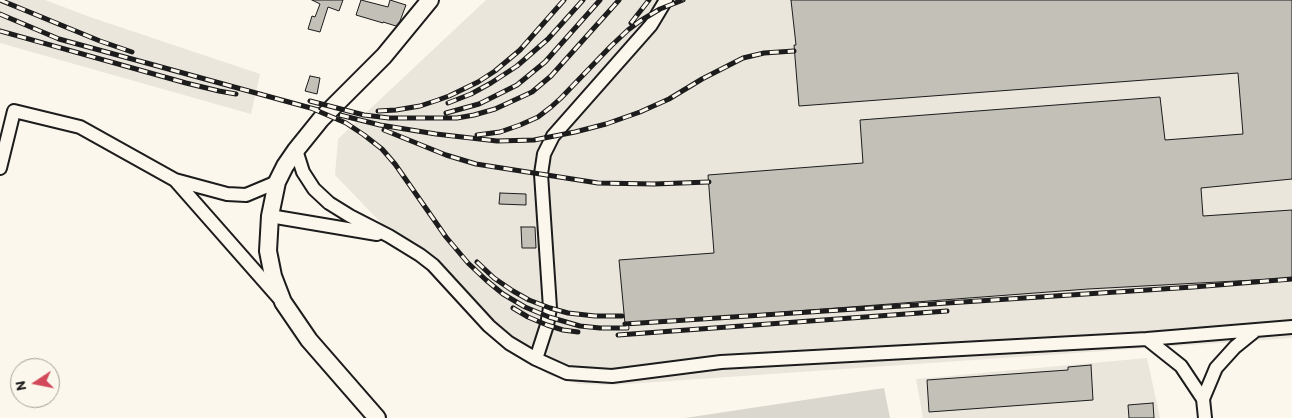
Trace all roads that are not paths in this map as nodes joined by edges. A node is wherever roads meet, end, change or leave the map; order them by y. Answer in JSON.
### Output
{"nodes":[{"id":1,"x":430,"y":0,"type":"edge"},
{"id":2,"x":666,"y":0,"type":"edge"},
{"id":3,"x":296,"y":150,"type":"junction"},
{"id":4,"x":0,"y":168,"type":"edge"},
{"id":5,"x":175,"y":180,"type":"junction"},
{"id":6,"x":277,"y":182,"type":"junction"},
{"id":7,"x":270,"y":216,"type":"junction"},
{"id":8,"x":389,"y":236,"type":"junction"},
{"id":9,"x":283,"y":302,"type":"junction"},
{"id":10,"x":1292,"y":327,"type":"edge"},
{"id":11,"x":1256,"y":330,"type":"junction"},
{"id":12,"x":1147,"y":339,"type":"junction"},
{"id":13,"x":536,"y":360,"type":"junction"},
{"id":14,"x":1203,"y":399,"type":"junction"},
{"id":15,"x":377,"y":418,"type":"edge"},
{"id":16,"x":1205,"y":418,"type":"edge"}],
"edges":[{"from":1,"to":3,"type":"street"},
{"from":2,"to":13,"type":"street"},
{"from":3,"to":6,"type":"street"},
{"from":3,"to":8,"type":"street"},
{"from":4,"to":5,"type":"street"},
{"from":5,"to":6,"type":"street"},
{"from":5,"to":9,"type":"street"},
{"from":6,"to":7,"type":"street"},
{"from":7,"to":8,"type":"street"},
{"from":7,"to":9,"type":"street"},
{"from":8,"to":13,"type":"street"},
{"from":9,"to":15,"type":"street"},
{"from":10,"to":11,"type":"street"},
{"from":11,"to":12,"type":"street"},
{"from":11,"to":14,"type":"street"},
{"from":12,"to":13,"type":"street"},
{"from":12,"to":14,"type":"street"},
{"from":14,"to":16,"type":"street"}]}
